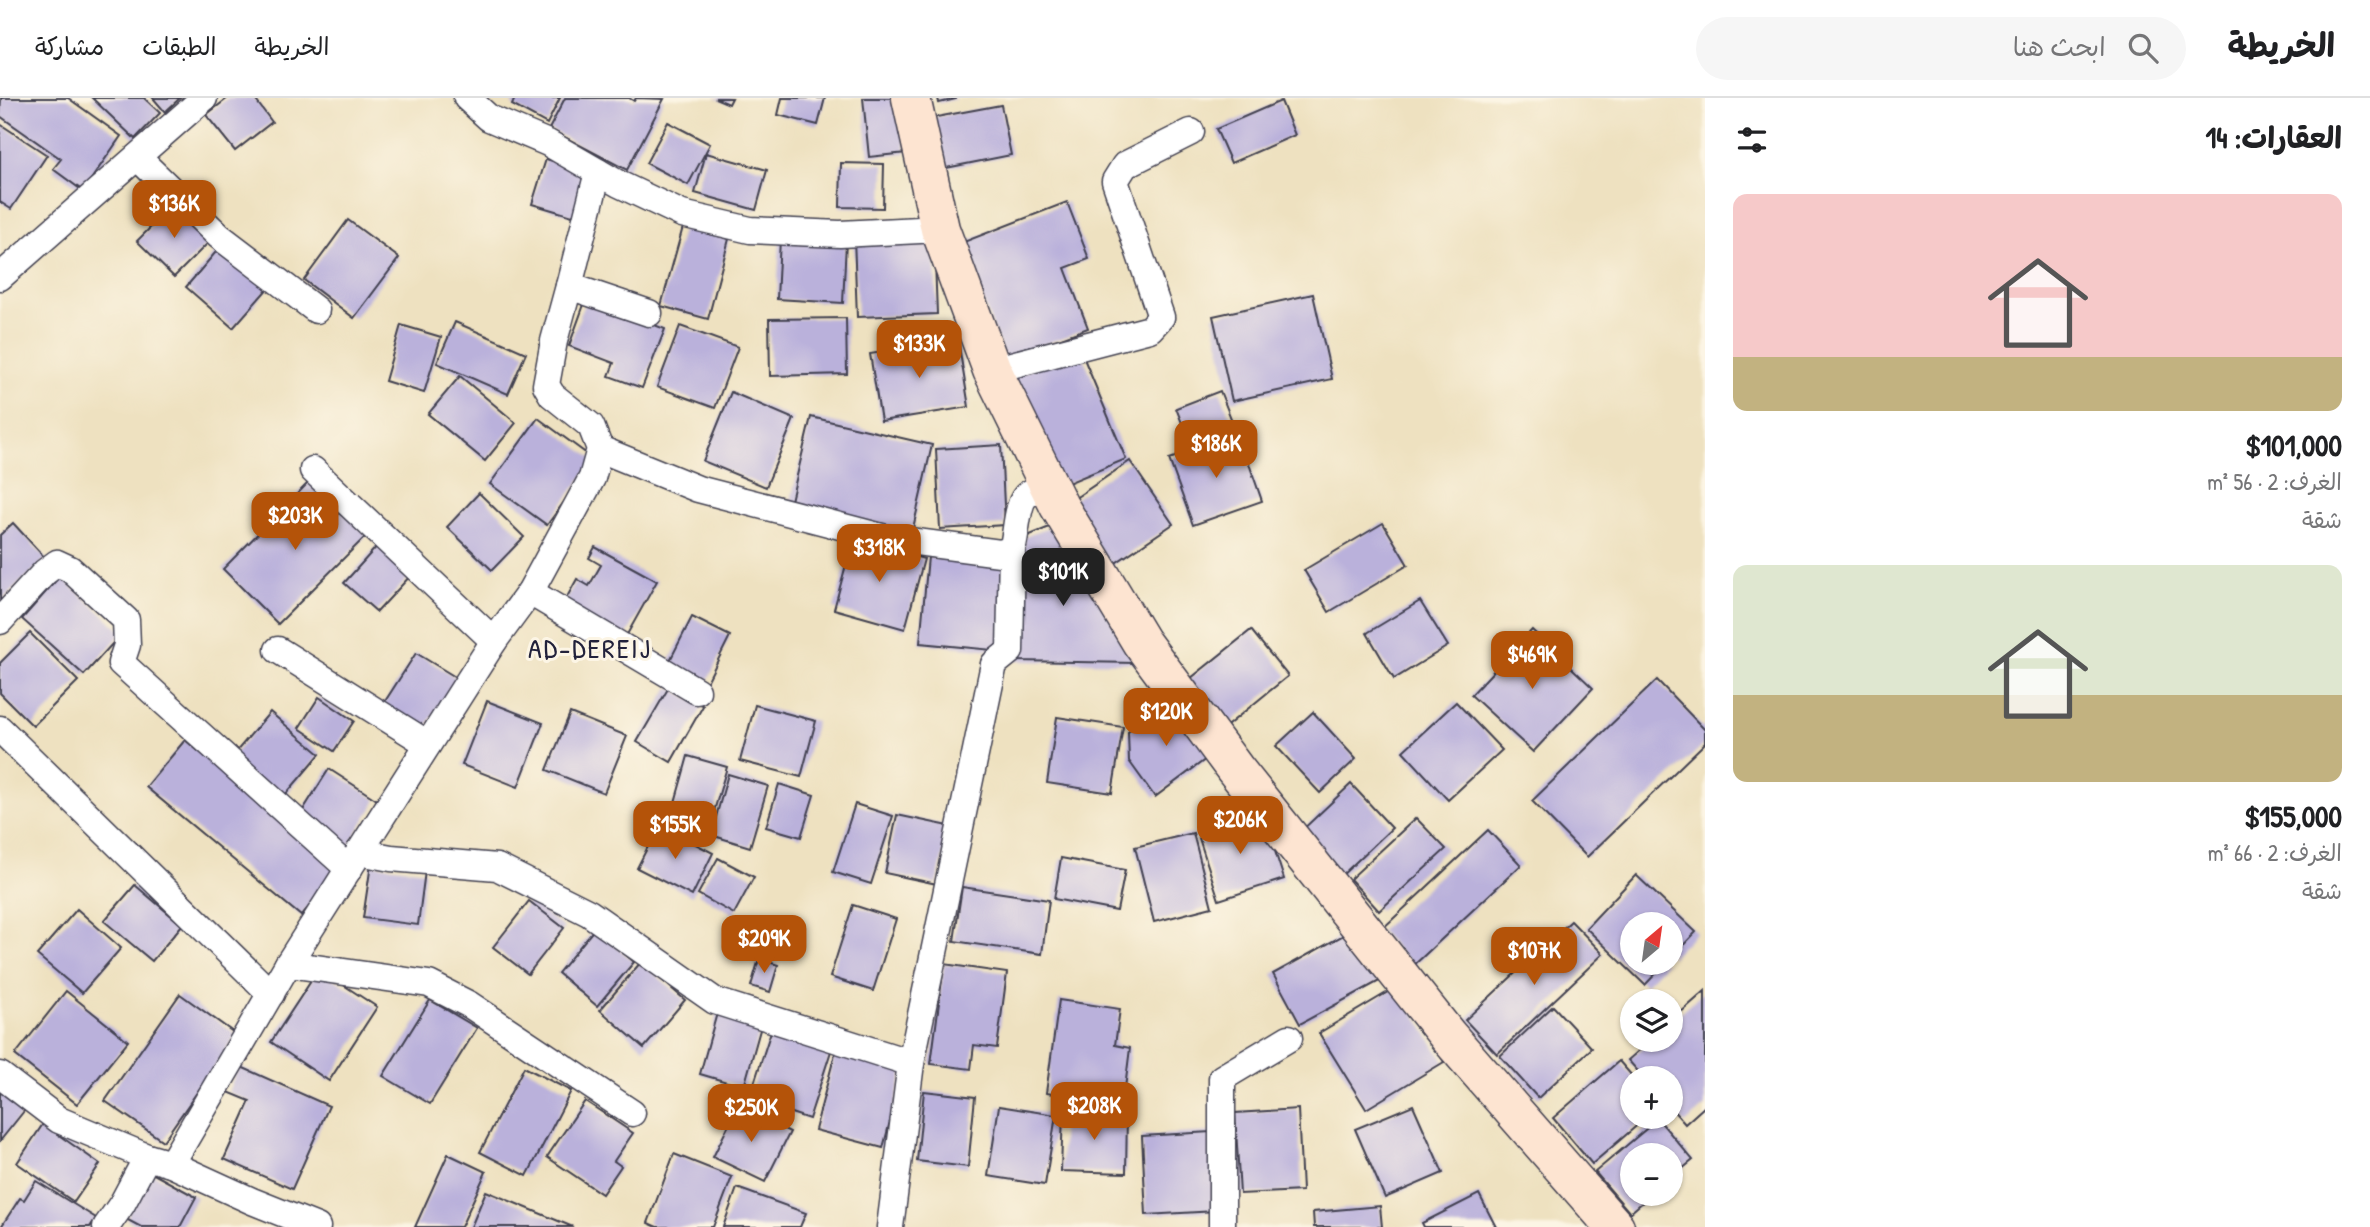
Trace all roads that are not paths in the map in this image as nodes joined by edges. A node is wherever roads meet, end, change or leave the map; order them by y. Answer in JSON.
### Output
{"nodes":[{"id":1,"x":204,"y":98,"type":"edge"},
{"id":2,"x":467,"y":98,"type":"edge"},
{"id":3,"x":911,"y":98,"type":"edge"},
{"id":4,"x":493,"y":108,"type":"edge"},
{"id":5,"x":1191,"y":132,"type":"dead end"},
{"id":6,"x":137,"y":157,"type":"junction"},
{"id":7,"x":598,"y":172,"type":"junction"},
{"id":8,"x":940,"y":229,"type":"junction"},
{"id":9,"x":0,"y":277,"type":"edge"},
{"id":10,"x":569,"y":286,"type":"junction"},
{"id":11,"x":316,"y":310,"type":"dead end"},
{"id":12,"x":649,"y":313,"type":"dead end"},
{"id":13,"x":992,"y":370,"type":"junction"},
{"id":14,"x":600,"y":449,"type":"junction"},
{"id":15,"x":313,"y":470,"type":"dead end"},
{"id":16,"x":1050,"y":487,"type":"junction"},
{"id":17,"x":1013,"y":549,"type":"junction"},
{"id":18,"x":530,"y":592,"type":"junction"},
{"id":19,"x":0,"y":621,"type":"edge"},
{"id":20,"x":494,"y":641,"type":"junction"},
{"id":21,"x":278,"y":650,"type":"dead end"},
{"id":22,"x":697,"y":691,"type":"dead end"},
{"id":23,"x":0,"y":729,"type":"edge"},
{"id":24,"x":428,"y":744,"type":"junction"},
{"id":25,"x":354,"y":860,"type":"junction"},
{"id":26,"x":288,"y":964,"type":"junction"},
{"id":27,"x":271,"y":994,"type":"junction"},
{"id":28,"x":1289,"y":1038,"type":"dead end"},
{"id":29,"x":911,"y":1063,"type":"junction"},
{"id":30,"x":0,"y":1075,"type":"edge"},
{"id":31,"x":632,"y":1113,"type":"dead end"},
{"id":32,"x":159,"y":1161,"type":"junction"},
{"id":33,"x":106,"y":1227,"type":"edge"},
{"id":34,"x":317,"y":1227,"type":"edge"},
{"id":35,"x":890,"y":1227,"type":"edge"},
{"id":36,"x":1223,"y":1227,"type":"edge"},
{"id":37,"x":1615,"y":1227,"type":"edge"}],
"edges":[{"from":1,"to":6,"type":"street"},
{"from":2,"to":4,"type":"street"},
{"from":3,"to":8,"type":"main road"},
{"from":4,"to":7,"type":"street"},
{"from":5,"to":13,"type":"street"},
{"from":6,"to":9,"type":"street"},
{"from":6,"to":11,"type":"street"},
{"from":7,"to":8,"type":"street"},
{"from":7,"to":10,"type":"street"},
{"from":8,"to":13,"type":"main road"},
{"from":10,"to":12,"type":"street"},
{"from":10,"to":14,"type":"street"},
{"from":13,"to":16,"type":"main road"},
{"from":14,"to":17,"type":"street"},
{"from":14,"to":18,"type":"street"},
{"from":15,"to":20,"type":"street"},
{"from":16,"to":17,"type":"street"},
{"from":16,"to":37,"type":"main road"},
{"from":17,"to":29,"type":"street"},
{"from":18,"to":20,"type":"street"},
{"from":18,"to":22,"type":"street"},
{"from":19,"to":25,"type":"street"},
{"from":20,"to":24,"type":"street"},
{"from":21,"to":24,"type":"street"},
{"from":23,"to":27,"type":"street"},
{"from":24,"to":25,"type":"street"},
{"from":25,"to":26,"type":"street"},
{"from":25,"to":29,"type":"street"},
{"from":26,"to":27,"type":"street"},
{"from":26,"to":31,"type":"street"},
{"from":27,"to":32,"type":"street"},
{"from":28,"to":36,"type":"street"},
{"from":29,"to":35,"type":"street"},
{"from":30,"to":32,"type":"street"},
{"from":32,"to":33,"type":"street"},
{"from":32,"to":34,"type":"street"}]}
